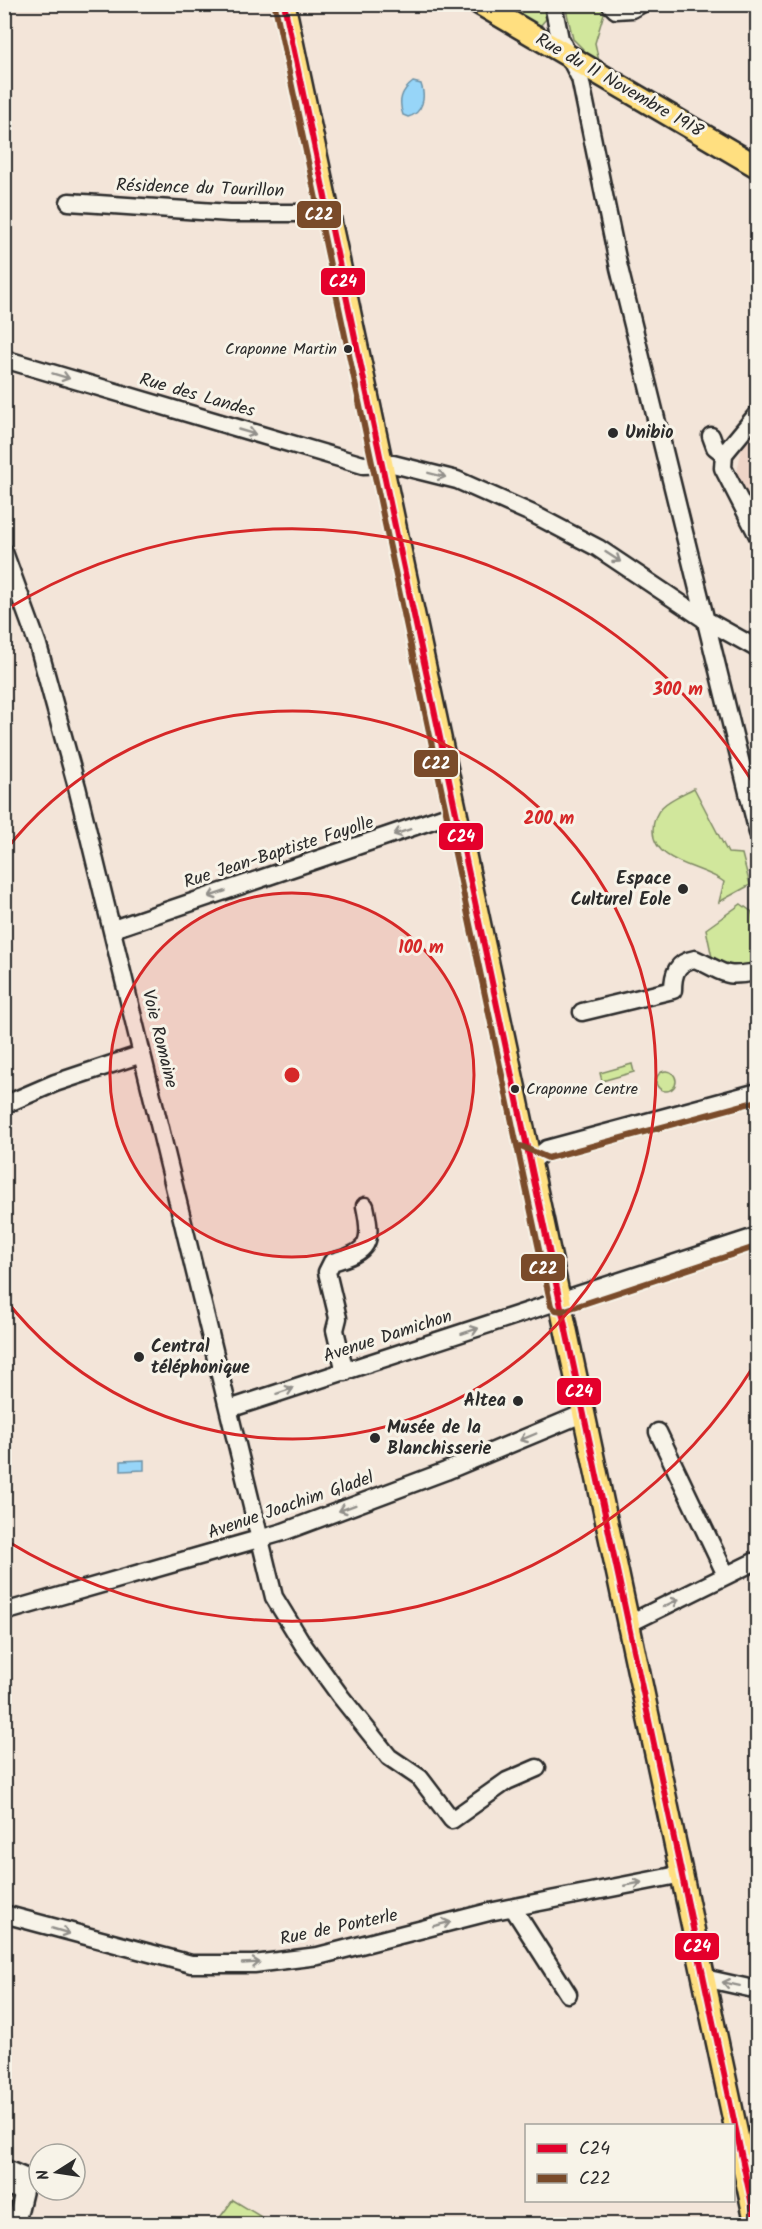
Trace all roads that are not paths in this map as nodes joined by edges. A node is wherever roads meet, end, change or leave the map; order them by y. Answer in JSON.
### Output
{"nodes":[{"id":1,"x":284,"y":4,"type":"edge"},
{"id":2,"x":553,"y":4,"type":"edge"},
{"id":3,"x":610,"y":4,"type":"edge"},
{"id":4,"x":641,"y":4,"type":"edge"},
{"id":5,"x":488,"y":7,"type":"edge"},
{"id":6,"x":569,"y":57,"type":"junction"},
{"id":7,"x":758,"y":167,"type":"edge"},
{"id":8,"x":69,"y":202,"type":"dead end"},
{"id":9,"x":328,"y":213,"type":"junction"},
{"id":10,"x":4,"y":359,"type":"edge"},
{"id":11,"x":758,"y":413,"type":"edge"},
{"id":12,"x":711,"y":436,"type":"dead end"},
{"id":13,"x":724,"y":454,"type":"junction"},
{"id":14,"x":380,"y":465,"type":"junction"},
{"id":15,"x":758,"y":536,"type":"edge"},
{"id":16,"x":4,"y":552,"type":"edge"},
{"id":17,"x":704,"y":619,"type":"junction"},
{"id":18,"x":758,"y":650,"type":"edge"},
{"id":19,"x":457,"y":812,"type":"junction"},
{"id":20,"x":758,"y":833,"type":"edge"},
{"id":21,"x":113,"y":928,"type":"junction"},
{"id":22,"x":758,"y":972,"type":"edge"},
{"id":23,"x":582,"y":1012,"type":"dead end"},
{"id":24,"x":142,"y":1054,"type":"junction"},
{"id":25,"x":758,"y":1092,"type":"edge"},
{"id":26,"x":4,"y":1105,"type":"edge"},
{"id":27,"x":539,"y":1156,"type":"junction"},
{"id":28,"x":365,"y":1206,"type":"dead end"},
{"id":29,"x":758,"y":1236,"type":"edge"},
{"id":30,"x":558,"y":1302,"type":"junction"},
{"id":31,"x":345,"y":1372,"type":"junction"},
{"id":32,"x":229,"y":1409,"type":"junction"},
{"id":33,"x":582,"y":1414,"type":"junction"},
{"id":34,"x":658,"y":1432,"type":"dead end"},
{"id":35,"x":261,"y":1540,"type":"junction"},
{"id":36,"x":758,"y":1560,"type":"edge"},
{"id":37,"x":720,"y":1578,"type":"junction"},
{"id":38,"x":4,"y":1612,"type":"edge"},
{"id":39,"x":627,"y":1625,"type":"junction"},
{"id":40,"x":537,"y":1768,"type":"dead end"},
{"id":41,"x":683,"y":1874,"type":"junction"},
{"id":42,"x":513,"y":1908,"type":"junction"},
{"id":43,"x":4,"y":1914,"type":"edge"},
{"id":44,"x":704,"y":1978,"type":"junction"},
{"id":45,"x":758,"y":1990,"type":"edge"},
{"id":46,"x":568,"y":1994,"type":"dead end"},
{"id":47,"x":735,"y":2124,"type":"edge"},
{"id":48,"x":735,"y":2125,"type":"edge"},
{"id":49,"x":4,"y":2168,"type":"edge"},
{"id":50,"x":4,"y":2186,"type":"edge"},
{"id":51,"x":23,"y":2191,"type":"junction"},
{"id":52,"x":16,"y":2224,"type":"edge"},
{"id":53,"x":756,"y":2224,"type":"edge"}],
"edges":[{"from":1,"to":9,"type":"main road"},
{"from":2,"to":6,"type":"street"},
{"from":3,"to":4,"type":"street"},
{"from":5,"to":6,"type":"main road","name":"Rue du 11 Novembre 1918"},
{"from":6,"to":7,"type":"main road","name":"Rue du 11 Novembre 1918"},
{"from":6,"to":17,"type":"street"},
{"from":8,"to":9,"type":"street","name":"Résidence du Tourillon"},
{"from":9,"to":14,"type":"main road"},
{"from":10,"to":14,"type":"street","name":"Rue des Landes","one_way":true},
{"from":11,"to":13,"type":"street"},
{"from":12,"to":13,"type":"street"},
{"from":13,"to":15,"type":"street"},
{"from":14,"to":17,"type":"street","name":"Rue des Landes","one_way":true},
{"from":14,"to":19,"type":"main road"},
{"from":16,"to":21,"type":"street","name":"Voie Romaine"},
{"from":17,"to":18,"type":"street","name":"Rue des Landes"},
{"from":17,"to":20,"type":"street"},
{"from":19,"to":21,"type":"street","name":"Rue Jean-Baptiste Fayolle","one_way":true},
{"from":19,"to":27,"type":"main road"},
{"from":21,"to":24,"type":"street","name":"Voie Romaine"},
{"from":22,"to":23,"type":"street"},
{"from":24,"to":26,"type":"street"},
{"from":24,"to":32,"type":"street","name":"Voie Romaine"},
{"from":25,"to":27,"type":"street"},
{"from":27,"to":30,"type":"main road"},
{"from":28,"to":31,"type":"street"},
{"from":29,"to":30,"type":"street","name":"Avenue Damichon"},
{"from":31,"to":30,"type":"street","name":"Avenue Damichon","one_way":true},
{"from":30,"to":33,"type":"main road"},
{"from":32,"to":31,"type":"street","name":"Avenue Damichon","one_way":true},
{"from":32,"to":35,"type":"street","name":"Voie Romaine"},
{"from":33,"to":35,"type":"street","name":"Avenue Joachim Gladel","one_way":true},
{"from":33,"to":39,"type":"main road"},
{"from":34,"to":37,"type":"street"},
{"from":35,"to":38,"type":"street","name":"Avenue Joachim Gladel"},
{"from":35,"to":40,"type":"street","name":"Voie Romaine"},
{"from":36,"to":37,"type":"street"},
{"from":39,"to":37,"type":"street","one_way":true},
{"from":39,"to":41,"type":"main road"},
{"from":42,"to":41,"type":"street","name":"Rue de Ponterle","one_way":true},
{"from":41,"to":44,"type":"main road"},
{"from":43,"to":42,"type":"street","name":"Rue de Ponterle","one_way":true},
{"from":42,"to":46,"type":"street"},
{"from":45,"to":44,"type":"street","one_way":true},
{"from":44,"to":47,"type":"main road"},
{"from":48,"to":53,"type":"main road"},
{"from":49,"to":51,"type":"street"},
{"from":50,"to":51,"type":"street"},
{"from":51,"to":52,"type":"street"}]}
